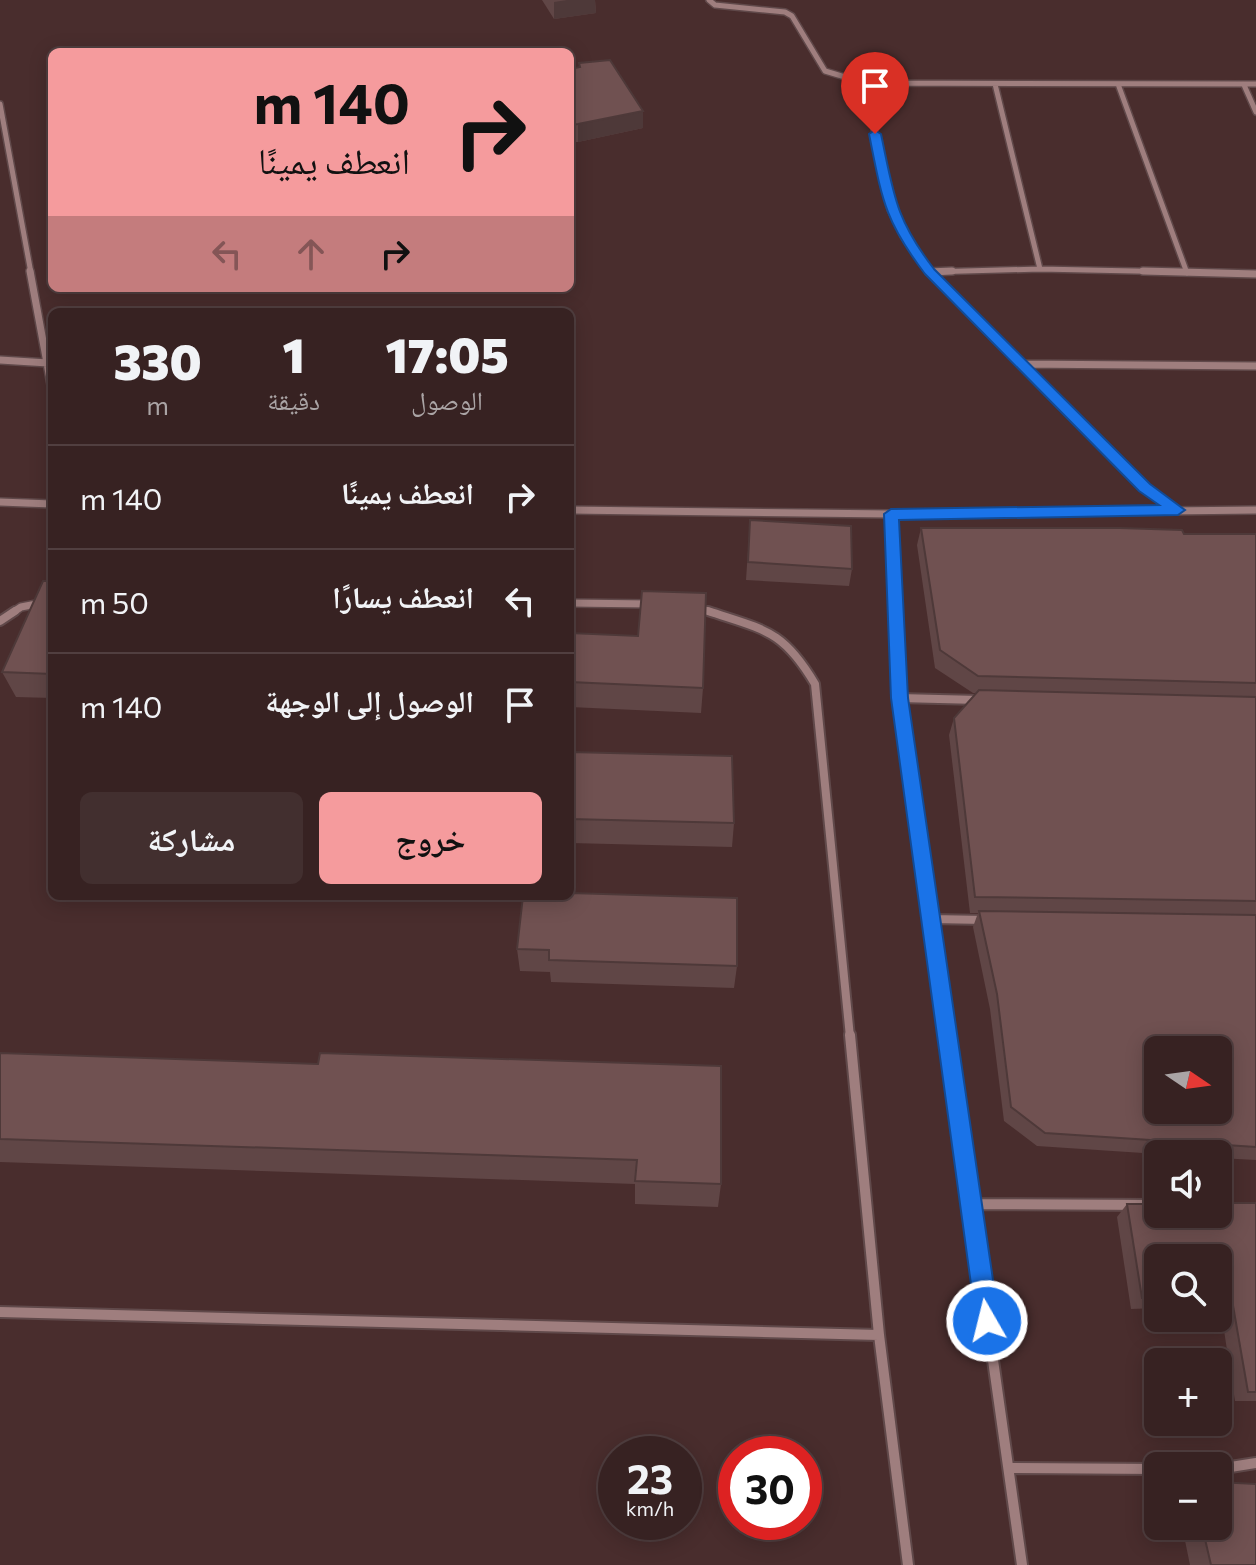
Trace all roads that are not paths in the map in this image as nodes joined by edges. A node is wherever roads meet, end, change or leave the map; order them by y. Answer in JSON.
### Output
{"nodes":[{"id":1,"x":709,"y":0,"type":"edge"},
{"id":2,"x":865,"y":83,"type":"junction"},
{"id":3,"x":995,"y":84,"type":"junction"},
{"id":4,"x":1118,"y":84,"type":"junction"},
{"id":5,"x":1256,"y":84,"type":"edge"},
{"id":6,"x":1244,"y":85,"type":"junction"},
{"id":7,"x":0,"y":104,"type":"edge"},
{"id":8,"x":1256,"y":112,"type":"edge"},
{"id":9,"x":1040,"y":269,"type":"junction"},
{"id":10,"x":929,"y":272,"type":"junction"},
{"id":11,"x":1187,"y":273,"type":"junction"},
{"id":12,"x":1256,"y":274,"type":"edge"},
{"id":13,"x":0,"y":360,"type":"edge"},
{"id":14,"x":48,"y":363,"type":"joint"},
{"id":15,"x":1021,"y":364,"type":"junction"},
{"id":16,"x":1256,"y":366,"type":"edge"},
{"id":17,"x":0,"y":502,"type":"edge"},
{"id":18,"x":48,"y":504,"type":"edge"},
{"id":19,"x":574,"y":510,"type":"edge"},
{"id":20,"x":1178,"y":510,"type":"junction"},
{"id":21,"x":1256,"y":510,"type":"edge"},
{"id":22,"x":891,"y":514,"type":"junction"},
{"id":23,"x":48,"y":602,"type":"edge"},
{"id":24,"x":574,"y":603,"type":"edge"},
{"id":25,"x":666,"y":604,"type":"edge"},
{"id":26,"x":682,"y":604,"type":"edge"},
{"id":27,"x":0,"y":621,"type":"edge"},
{"id":28,"x":899,"y":698,"type":"junction"},
{"id":29,"x":992,"y":700,"type":"edge"},
{"id":30,"x":931,"y":919,"type":"junction"},
{"id":31,"x":993,"y":920,"type":"edge"},
{"id":32,"x":971,"y":1204,"type":"junction"},
{"id":33,"x":1144,"y":1205,"type":"edge"},
{"id":34,"x":0,"y":1312,"type":"edge"},
{"id":35,"x":879,"y":1335,"type":"junction"},
{"id":36,"x":1256,"y":1463,"type":"edge"},
{"id":37,"x":1232,"y":1467,"type":"edge"},
{"id":38,"x":1009,"y":1468,"type":"junction"},
{"id":39,"x":1144,"y":1469,"type":"edge"},
{"id":40,"x":908,"y":1565,"type":"edge"},
{"id":41,"x":1022,"y":1565,"type":"edge"}],
"edges":[{"from":1,"to":2,"type":"street"},
{"from":2,"to":3,"type":"street"},
{"from":2,"to":10,"type":"street"},
{"from":3,"to":4,"type":"street"},
{"from":3,"to":9,"type":"street"},
{"from":4,"to":6,"type":"street"},
{"from":4,"to":11,"type":"street"},
{"from":5,"to":6,"type":"street"},
{"from":6,"to":8,"type":"street"},
{"from":7,"to":14,"type":"street"},
{"from":9,"to":10,"type":"street"},
{"from":9,"to":11,"type":"street"},
{"from":10,"to":15,"type":"street"},
{"from":11,"to":12,"type":"street"},
{"from":13,"to":14,"type":"street"},
{"from":15,"to":16,"type":"street"},
{"from":15,"to":20,"type":"street"},
{"from":17,"to":18,"type":"street"},
{"from":19,"to":22,"type":"street"},
{"from":20,"to":21,"type":"street"},
{"from":20,"to":22,"type":"street"},
{"from":22,"to":28,"type":"street"},
{"from":23,"to":27,"type":"street"},
{"from":24,"to":25,"type":"street"},
{"from":26,"to":35,"type":"street"},
{"from":28,"to":29,"type":"street"},
{"from":28,"to":30,"type":"street"},
{"from":30,"to":31,"type":"street"},
{"from":30,"to":32,"type":"street"},
{"from":32,"to":33,"type":"street"},
{"from":32,"to":38,"type":"street"},
{"from":34,"to":35,"type":"street"},
{"from":35,"to":40,"type":"street"},
{"from":36,"to":37,"type":"street"},
{"from":38,"to":39,"type":"street"},
{"from":38,"to":41,"type":"street"}]}
